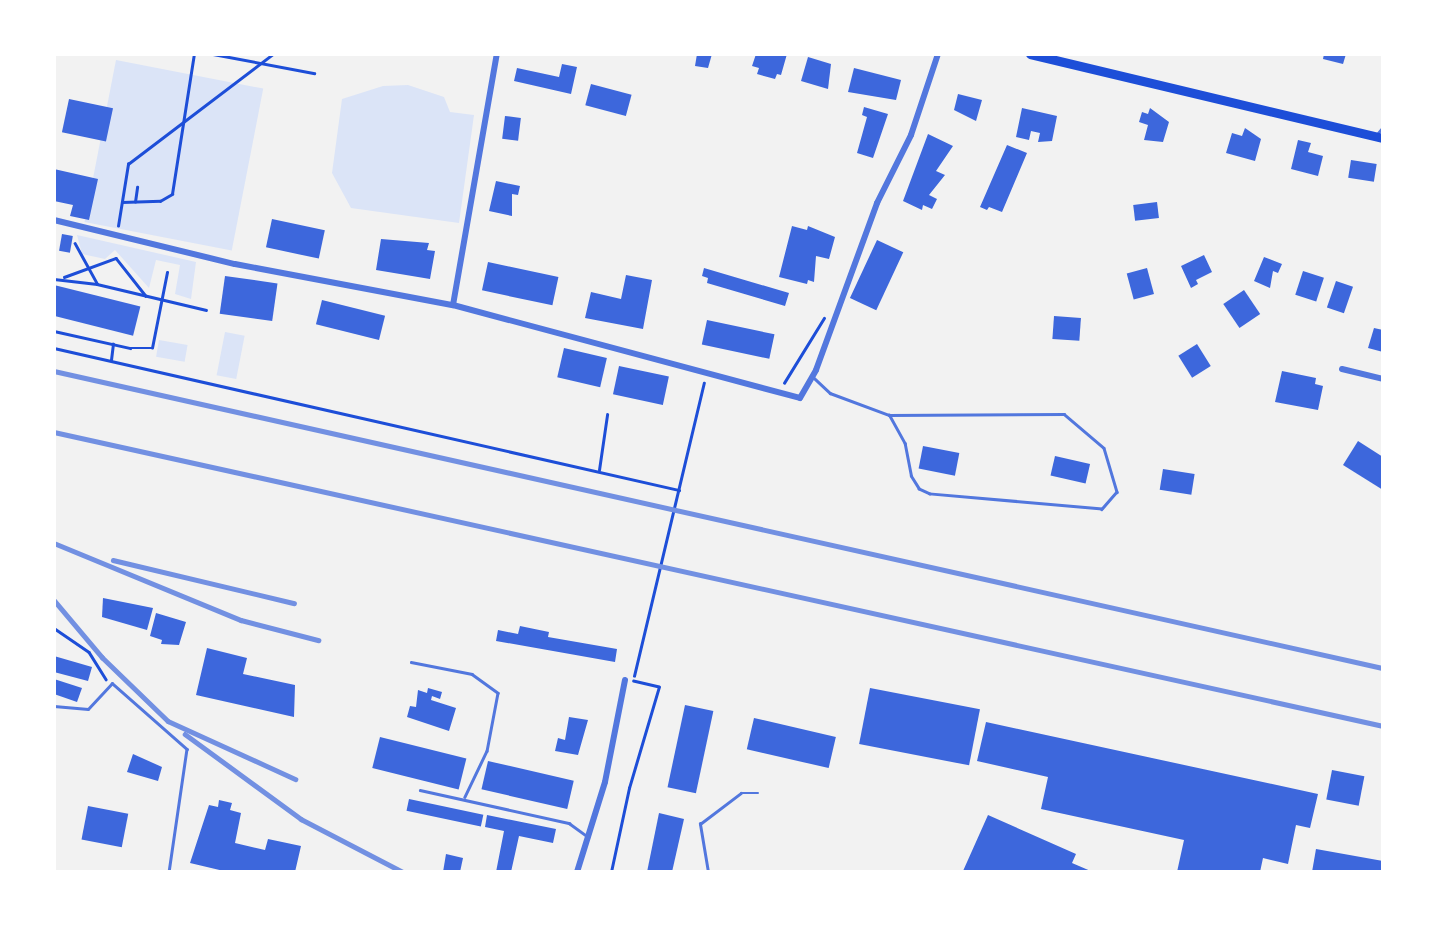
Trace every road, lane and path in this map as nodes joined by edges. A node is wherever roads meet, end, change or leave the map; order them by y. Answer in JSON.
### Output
{"nodes":[{"id":1,"x":194,"y":54,"type":"edge"},
{"id":2,"x":214,"y":54,"type":"edge"},
{"id":3,"x":274,"y":54,"type":"edge"},
{"id":4,"x":497,"y":54,"type":"edge"},
{"id":5,"x":938,"y":54,"type":"edge"},
{"id":6,"x":1030,"y":54,"type":"edge"},
{"id":7,"x":265,"y":62,"type":"junction"},
{"id":8,"x":314,"y":73,"type":"dead end"},
{"id":9,"x":183,"y":125,"type":"junction"},
{"id":10,"x":1383,"y":127,"type":"edge"},
{"id":11,"x":1379,"y":137,"type":"edge"},
{"id":12,"x":137,"y":187,"type":"dead end"},
{"id":13,"x":121,"y":202,"type":"junction"},
{"id":14,"x":135,"y":202,"type":"junction"},
{"id":15,"x":54,"y":220,"type":"edge"},
{"id":16,"x":116,"y":235,"type":"junction"},
{"id":17,"x":75,"y":243,"type":"dead end"},
{"id":18,"x":88,"y":267,"type":"junction"},
{"id":19,"x":167,"y":272,"type":"dead end"},
{"id":20,"x":64,"y":277,"type":"junction"},
{"id":21,"x":54,"y":279,"type":"edge"},
{"id":22,"x":97,"y":284,"type":"junction"},
{"id":23,"x":146,"y":296,"type":"junction"},
{"id":24,"x":161,"y":299,"type":"junction"},
{"id":25,"x":453,"y":305,"type":"junction"},
{"id":26,"x":840,"y":306,"type":"junction"},
{"id":27,"x":206,"y":310,"type":"dead end"},
{"id":28,"x":54,"y":331,"type":"edge"},
{"id":29,"x":113,"y":344,"type":"junction"},
{"id":30,"x":54,"y":348,"type":"edge"},
{"id":31,"x":111,"y":360,"type":"junction"},
{"id":32,"x":1342,"y":369,"type":"dead end"},
{"id":33,"x":813,"y":376,"type":"junction"},
{"id":34,"x":1383,"y":379,"type":"edge"},
{"id":35,"x":713,"y":384,"type":"dead end"},
{"id":36,"x":779,"y":393,"type":"junction"},
{"id":37,"x":607,"y":415,"type":"dead end"},
{"id":38,"x":889,"y":415,"type":"junction"},
{"id":39,"x":599,"y":472,"type":"junction"},
{"id":40,"x":681,"y":490,"type":"junction"},
{"id":41,"x":54,"y":628,"type":"edge"},
{"id":42,"x":411,"y":662,"type":"dead end"},
{"id":43,"x":625,"y":680,"type":"dead end"},
{"id":44,"x":108,"y":683,"type":"junction"},
{"id":45,"x":54,"y":706,"type":"edge"},
{"id":46,"x":420,"y":790,"type":"dead end"},
{"id":47,"x":758,"y":793,"type":"dead end"},
{"id":48,"x":465,"y":797,"type":"junction"},
{"id":49,"x":588,"y":837,"type":"junction"},
{"id":50,"x":169,"y":872,"type":"edge"},
{"id":51,"x":577,"y":872,"type":"edge"},
{"id":52,"x":611,"y":872,"type":"edge"},
{"id":53,"x":708,"y":872,"type":"edge"}],
"edges":[{"from":1,"to":9,"type":"path"},
{"from":2,"to":7,"type":"path"},
{"from":3,"to":7,"type":"path"},
{"from":4,"to":25,"type":"street"},
{"from":5,"to":26,"type":"street"},
{"from":6,"to":11,"type":"main road"},
{"from":7,"to":8,"type":"path"},
{"from":7,"to":9,"type":"path"},
{"from":9,"to":13,"type":"path"},
{"from":9,"to":14,"type":"path"},
{"from":10,"to":11,"type":"lane"},
{"from":12,"to":14,"type":"path"},
{"from":13,"to":14,"type":"path"},
{"from":13,"to":16,"type":"path"},
{"from":15,"to":16,"type":"street"},
{"from":16,"to":25,"type":"street"},
{"from":17,"to":18,"type":"path"},
{"from":18,"to":20,"type":"path"},
{"from":18,"to":22,"type":"path"},
{"from":18,"to":23,"type":"path"},
{"from":19,"to":24,"type":"path"},
{"from":20,"to":21,"type":"path"},
{"from":20,"to":22,"type":"path"},
{"from":22,"to":23,"type":"path"},
{"from":23,"to":24,"type":"path"},
{"from":24,"to":27,"type":"path"},
{"from":24,"to":29,"type":"path"},
{"from":25,"to":36,"type":"street"},
{"from":26,"to":33,"type":"street"},
{"from":26,"to":36,"type":"path"},
{"from":28,"to":29,"type":"path"},
{"from":29,"to":31,"type":"path"},
{"from":30,"to":31,"type":"path"},
{"from":31,"to":39,"type":"path"},
{"from":32,"to":34,"type":"street"},
{"from":33,"to":36,"type":"street"},
{"from":33,"to":38,"type":"lane"},
{"from":35,"to":40,"type":"path"},
{"from":37,"to":39,"type":"path"},
{"from":38,"to":38,"type":"lane"},
{"from":39,"to":40,"type":"path"},
{"from":40,"to":52,"type":"path"},
{"from":41,"to":44,"type":"path"},
{"from":42,"to":48,"type":"lane"},
{"from":43,"to":49,"type":"street"},
{"from":44,"to":45,"type":"lane"},
{"from":44,"to":50,"type":"lane"},
{"from":46,"to":48,"type":"lane"},
{"from":47,"to":53,"type":"lane"},
{"from":48,"to":49,"type":"lane"},
{"from":49,"to":51,"type":"street"}]}
